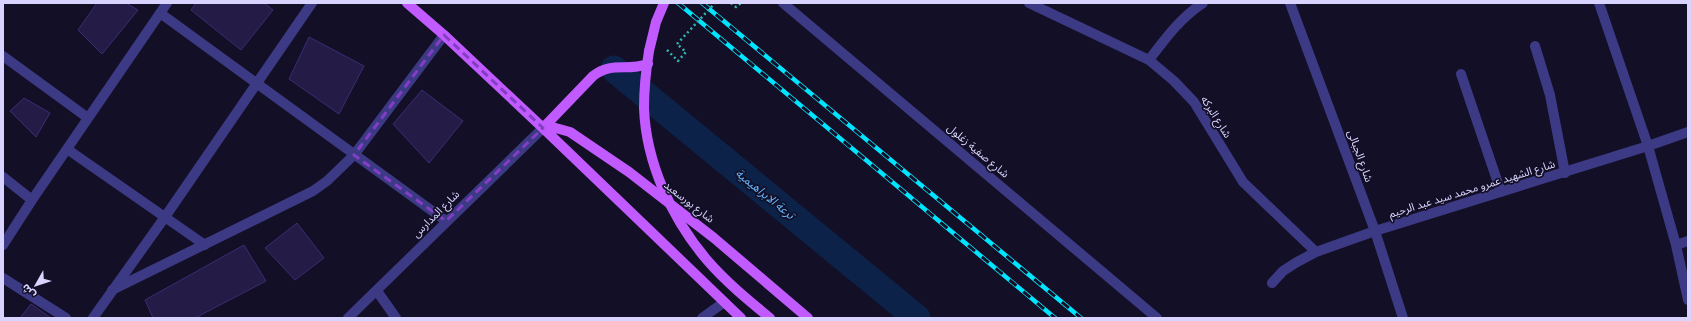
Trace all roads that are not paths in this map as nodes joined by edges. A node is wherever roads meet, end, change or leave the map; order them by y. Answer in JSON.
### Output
{"nodes":[{"id":1,"x":167,"y":3,"type":"edge"},
{"id":2,"x":312,"y":3,"type":"edge"},
{"id":3,"x":408,"y":3,"type":"edge"},
{"id":4,"x":664,"y":3,"type":"edge"},
{"id":5,"x":784,"y":3,"type":"edge"},
{"id":6,"x":1029,"y":3,"type":"edge"},
{"id":7,"x":1203,"y":3,"type":"edge"},
{"id":8,"x":1290,"y":3,"type":"edge"},
{"id":9,"x":1599,"y":3,"type":"edge"},
{"id":10,"x":160,"y":13,"type":"junction"},
{"id":11,"x":444,"y":35,"type":"junction"},
{"id":12,"x":1535,"y":46,"type":"dead end"},
{"id":13,"x":3,"y":56,"type":"edge"},
{"id":14,"x":1149,"y":60,"type":"junction"},
{"id":15,"x":648,"y":64,"type":"dead end"},
{"id":16,"x":1461,"y":74,"type":"dead end"},
{"id":17,"x":257,"y":83,"type":"junction"},
{"id":18,"x":88,"y":118,"type":"junction"},
{"id":19,"x":543,"y":128,"type":"junction"},
{"id":20,"x":1688,"y":132,"type":"edge"},
{"id":21,"x":1648,"y":146,"type":"junction"},
{"id":22,"x":67,"y":149,"type":"junction"},
{"id":23,"x":354,"y":154,"type":"junction"},
{"id":24,"x":1565,"y":173,"type":"junction"},
{"id":25,"x":3,"y":177,"type":"edge"},
{"id":26,"x":1502,"y":192,"type":"junction"},
{"id":27,"x":32,"y":200,"type":"junction"},
{"id":28,"x":165,"y":217,"type":"junction"},
{"id":29,"x":446,"y":221,"type":"junction"},
{"id":30,"x":1375,"y":231,"type":"junction"},
{"id":31,"x":1688,"y":242,"type":"edge"},
{"id":32,"x":3,"y":245,"type":"edge"},
{"id":33,"x":205,"y":245,"type":"junction"},
{"id":34,"x":1676,"y":245,"type":"junction"},
{"id":35,"x":1316,"y":252,"type":"junction"},
{"id":36,"x":3,"y":278,"type":"edge"},
{"id":37,"x":1272,"y":283,"type":"dead end"},
{"id":38,"x":112,"y":290,"type":"junction"},
{"id":39,"x":377,"y":290,"type":"junction"},
{"id":40,"x":1688,"y":300,"type":"edge"},
{"id":41,"x":723,"y":303,"type":"junction"},
{"id":42,"x":66,"y":318,"type":"edge"},
{"id":43,"x":93,"y":318,"type":"edge"},
{"id":44,"x":348,"y":318,"type":"edge"},
{"id":45,"x":396,"y":318,"type":"edge"},
{"id":46,"x":702,"y":318,"type":"edge"},
{"id":47,"x":741,"y":318,"type":"edge"},
{"id":48,"x":770,"y":318,"type":"edge"},
{"id":49,"x":808,"y":318,"type":"edge"},
{"id":50,"x":1157,"y":318,"type":"edge"},
{"id":51,"x":1403,"y":318,"type":"edge"}],
"edges":[{"from":1,"to":10,"type":"street"},
{"from":2,"to":17,"type":"street"},
{"from":3,"to":11,"type":"main road"},
{"from":4,"to":48,"type":"main road","bridge":true},
{"from":5,"to":50,"type":"street","name":"شارع صفية زغلول"},
{"from":6,"to":14,"type":"street","name":"شارع البركه"},
{"from":7,"to":14,"type":"street"},
{"from":8,"to":30,"type":"street","name":"شارع الجبالى"},
{"from":9,"to":21,"type":"street"},
{"from":10,"to":17,"type":"street"},
{"from":10,"to":18,"type":"street"},
{"from":11,"to":19,"type":"main road"},
{"from":11,"to":23,"type":"street"},
{"from":12,"to":24,"type":"street"},
{"from":13,"to":18,"type":"street"},
{"from":14,"to":35,"type":"street","name":"شارع البركه"},
{"from":15,"to":19,"type":"main road"},
{"from":16,"to":26,"type":"street"},
{"from":17,"to":23,"type":"street"},
{"from":17,"to":28,"type":"street"},
{"from":18,"to":22,"type":"street"},
{"from":19,"to":29,"type":"street","name":"شارع المدارس"},
{"from":19,"to":41,"type":"main road"},
{"from":19,"to":49,"type":"main road","name":"شارع بورسعيد"},
{"from":20,"to":21,"type":"street","name":"شارع الشهيد عمرو محمد سيد عبد الرحيم"},
{"from":21,"to":24,"type":"street","name":"شارع الشهيد عمرو محمد سيد عبد الرحيم"},
{"from":21,"to":34,"type":"street"},
{"from":22,"to":27,"type":"street"},
{"from":22,"to":28,"type":"street"},
{"from":23,"to":29,"type":"street"},
{"from":23,"to":33,"type":"street"},
{"from":24,"to":26,"type":"street","name":"شارع الشهيد عمرو محمد سيد عبد الرحيم"},
{"from":25,"to":27,"type":"street"},
{"from":26,"to":30,"type":"street","name":"شارع الشهيد عمرو محمد سيد عبد الرحيم"},
{"from":27,"to":32,"type":"street"},
{"from":28,"to":33,"type":"street"},
{"from":28,"to":38,"type":"street"},
{"from":29,"to":39,"type":"street","name":"شارع المدارس"},
{"from":30,"to":35,"type":"street","name":"شارع الشهيد عمرو محمد سيد عبد الرحيم"},
{"from":30,"to":51,"type":"street","name":"شارع الجبالى"},
{"from":31,"to":34,"type":"street"},
{"from":33,"to":38,"type":"street"},
{"from":34,"to":40,"type":"street"},
{"from":35,"to":37,"type":"street","name":"شارع الشهيد عمرو محمد سيد عبد الرحيم"},
{"from":36,"to":42,"type":"street"},
{"from":38,"to":43,"type":"street"},
{"from":39,"to":44,"type":"street","name":"شارع المدارس"},
{"from":39,"to":45,"type":"street"},
{"from":41,"to":46,"type":"street"},
{"from":41,"to":47,"type":"main road"}]}
